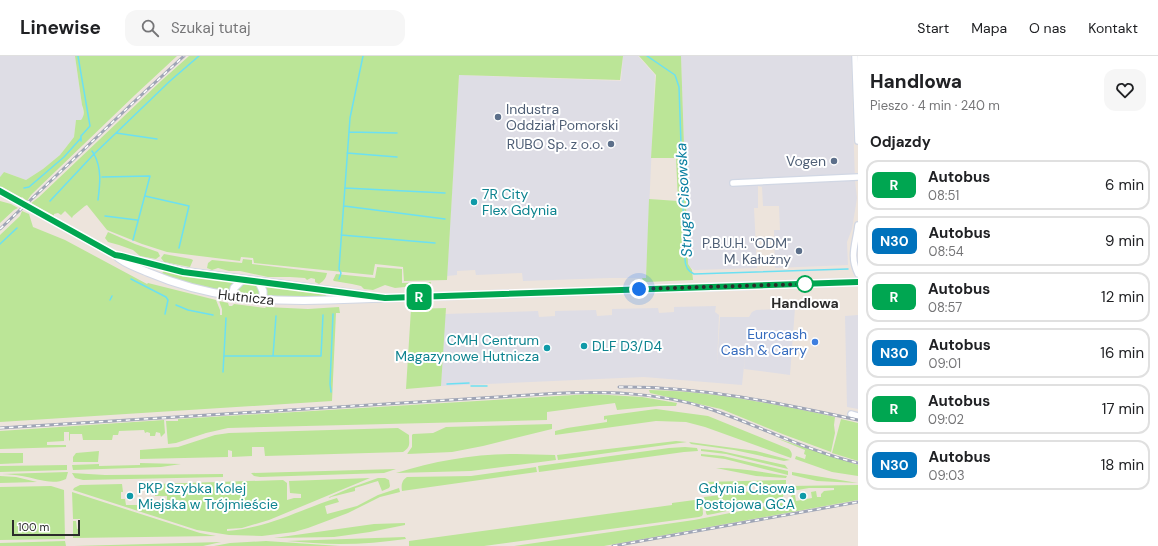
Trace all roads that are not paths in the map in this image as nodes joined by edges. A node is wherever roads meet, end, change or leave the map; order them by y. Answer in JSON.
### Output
{"nodes":[{"id":1,"x":854,"y":56,"type":"edge"},
{"id":2,"x":858,"y":141,"type":"edge"},
{"id":3,"x":858,"y":177,"type":"edge"},
{"id":4,"x":733,"y":183,"type":"dead end"},
{"id":5,"x":0,"y":190,"type":"edge"},
{"id":6,"x":858,"y":225,"type":"edge"},
{"id":7,"x":857,"y":239,"type":"edge"},
{"id":8,"x":115,"y":255,"type":"junction"},
{"id":9,"x":160,"y":266,"type":"junction"},
{"id":10,"x":858,"y":274,"type":"edge"},
{"id":11,"x":156,"y":276,"type":"junction"},
{"id":12,"x":242,"y":280,"type":"junction"},
{"id":13,"x":259,"y":282,"type":"junction"},
{"id":14,"x":858,"y":282,"type":"edge"},
{"id":15,"x":329,"y":291,"type":"junction"},
{"id":16,"x":232,"y":296,"type":"junction"},
{"id":17,"x":385,"y":298,"type":"junction"},
{"id":18,"x":263,"y":300,"type":"junction"},
{"id":19,"x":329,"y":300,"type":"junction"},
{"id":20,"x":851,"y":414,"type":"dead end"},
{"id":21,"x":858,"y":416,"type":"edge"}],
"edges":[{"from":1,"to":2,"type":"street"},
{"from":3,"to":4,"type":"street"},
{"from":5,"to":8,"type":"main road","name":"Hutnicza"},
{"from":6,"to":7,"type":"street"},
{"from":7,"to":10,"type":"street"},
{"from":8,"to":9,"type":"main road","name":"Hutnicza"},
{"from":8,"to":11,"type":"main road","name":"Hutnicza"},
{"from":9,"to":11,"type":"main road"},
{"from":9,"to":12,"type":"main road","name":"Hutnicza"},
{"from":11,"to":16,"type":"main road","name":"Hutnicza"},
{"from":12,"to":13,"type":"main road","name":"Hutnicza"},
{"from":12,"to":16,"type":"main road"},
{"from":13,"to":15,"type":"main road","name":"Hutnicza"},
{"from":13,"to":18,"type":"main road"},
{"from":14,"to":17,"type":"main road","name":"Hutnicza"},
{"from":15,"to":17,"type":"main road","name":"Hutnicza"},
{"from":15,"to":19,"type":"main road"},
{"from":16,"to":18,"type":"main road","name":"Hutnicza"},
{"from":17,"to":19,"type":"main road","name":"Hutnicza"},
{"from":18,"to":19,"type":"main road","name":"Hutnicza"},
{"from":20,"to":21,"type":"street"}]}
